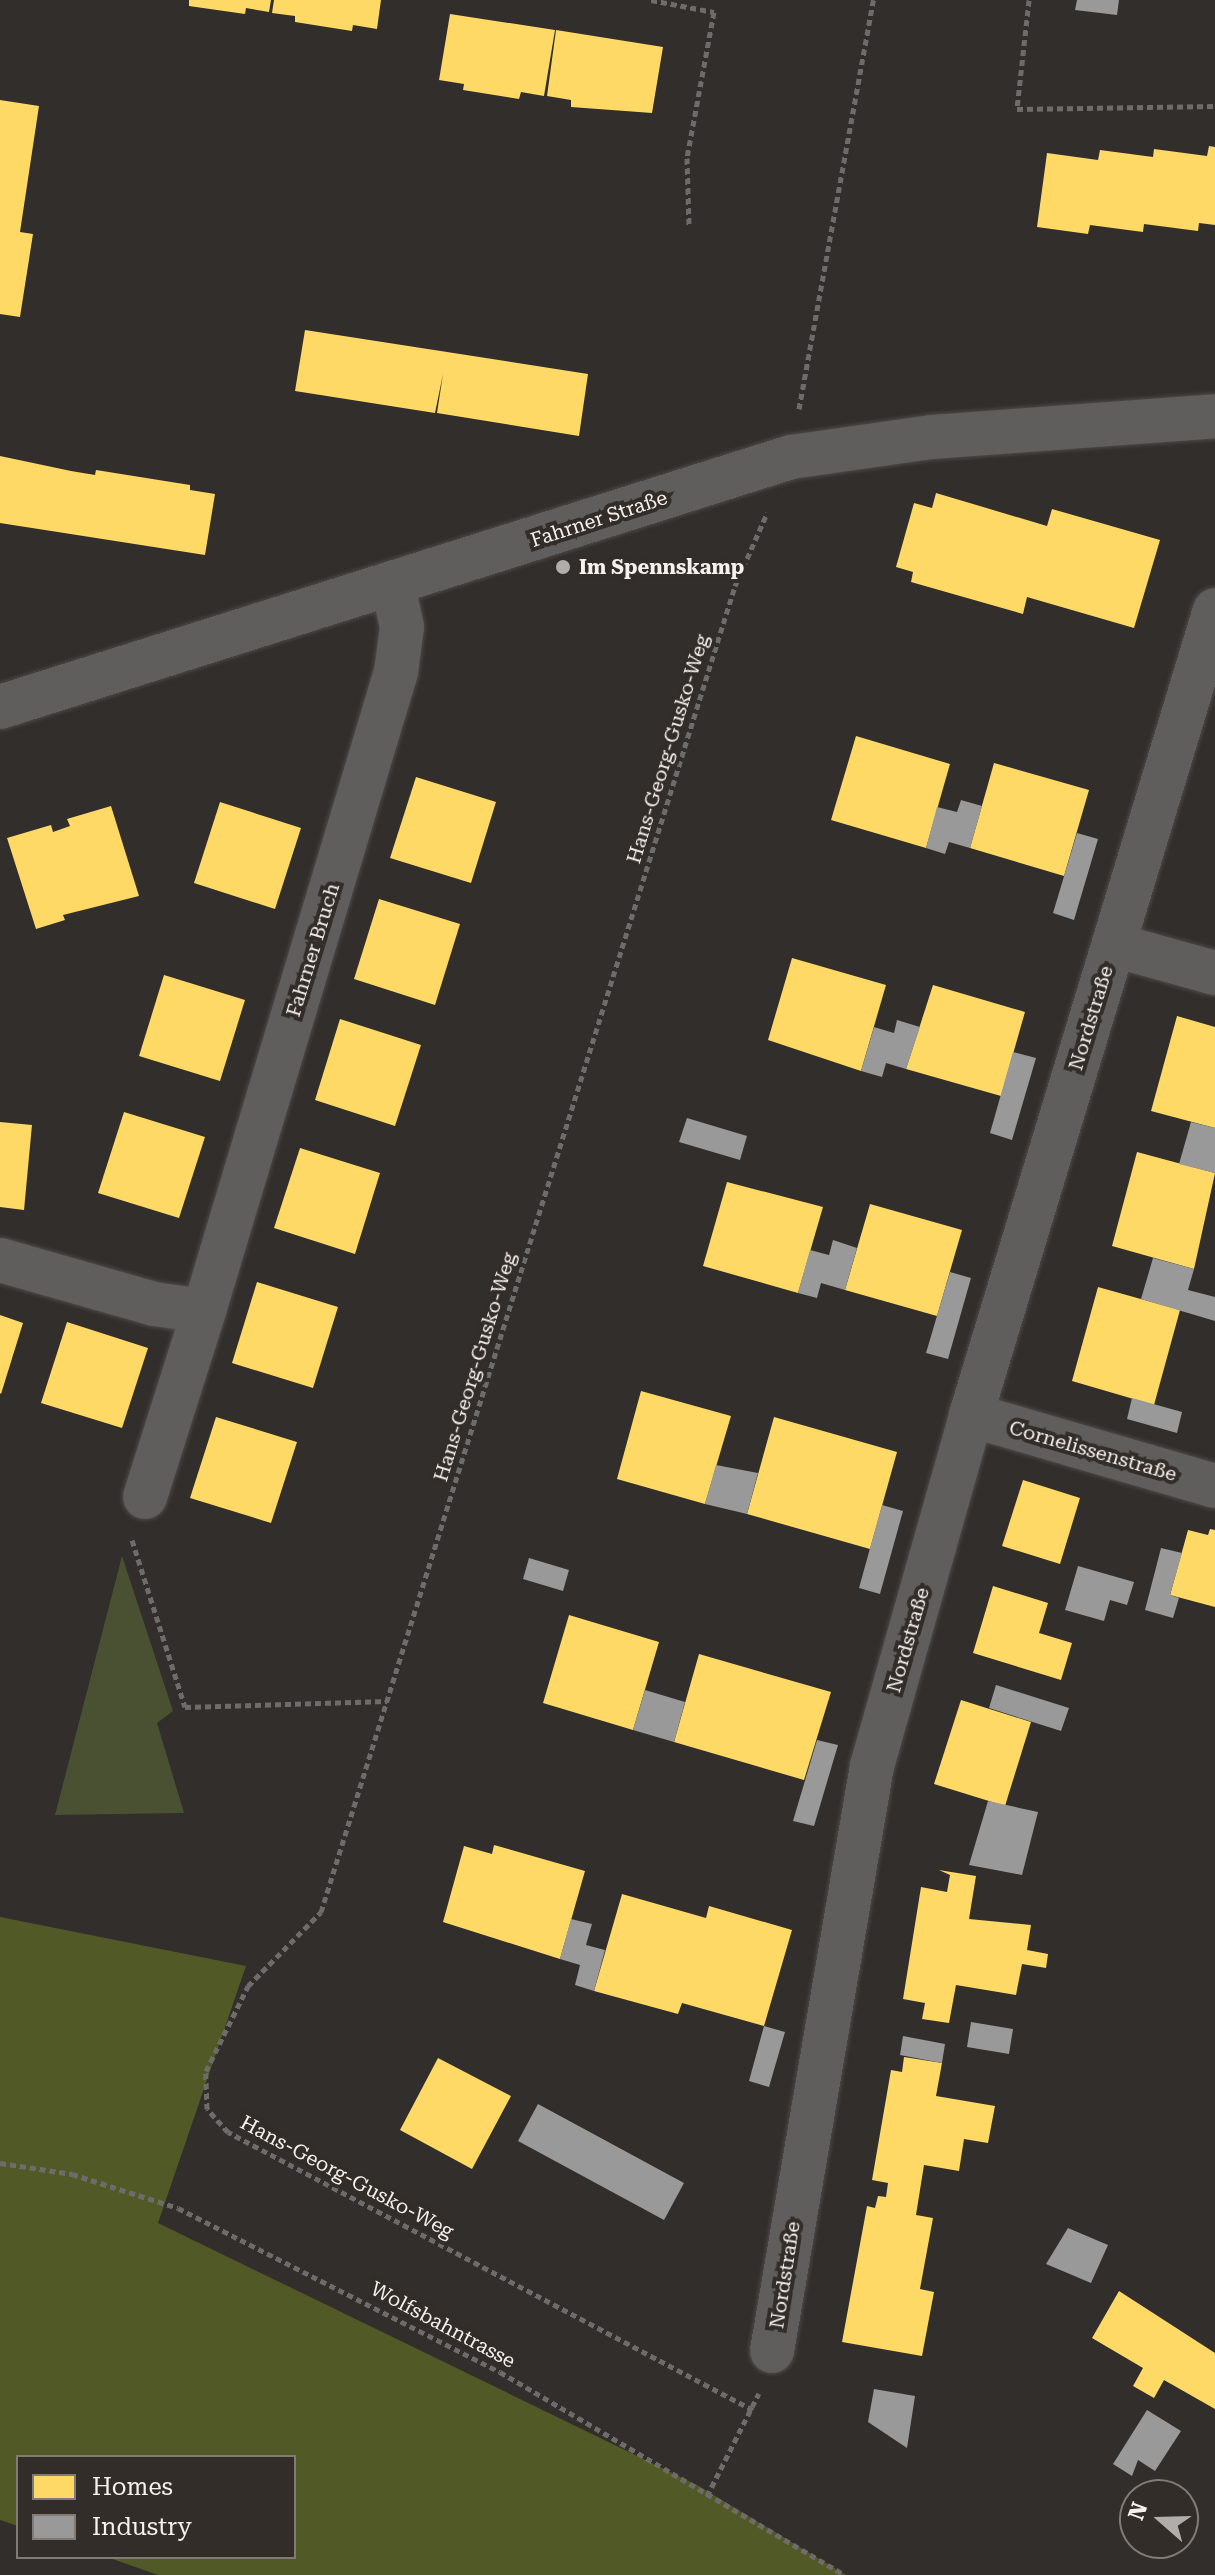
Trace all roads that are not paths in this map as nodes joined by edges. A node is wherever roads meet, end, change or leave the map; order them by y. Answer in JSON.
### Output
{"nodes":[{"id":1,"x":1215,"y":416,"type":"edge"},
{"id":2,"x":393,"y":586,"type":"junction"},
{"id":3,"x":1215,"y":610,"type":"edge"},
{"id":4,"x":0,"y":707,"type":"edge"},
{"id":5,"x":1114,"y":945,"type":"junction"},
{"id":6,"x":1215,"y":973,"type":"edge"},
{"id":7,"x":0,"y":1260,"type":"edge"},
{"id":8,"x":204,"y":1311,"type":"junction"},
{"id":9,"x":971,"y":1415,"type":"junction"},
{"id":10,"x":1215,"y":1486,"type":"edge"},
{"id":11,"x":145,"y":1497,"type":"road end"},
{"id":12,"x":772,"y":2351,"type":"road end"}],
"edges":[{"from":1,"to":2,"type":"street","name":"Fahrner Straße"},
{"from":2,"to":4,"type":"street","name":"Fahrner Straße"},
{"from":2,"to":8,"type":"street","name":"Fahrner Bruch"},
{"from":3,"to":5,"type":"street","name":"Nordstraße"},
{"from":5,"to":6,"type":"street","name":"Nordstraße"},
{"from":5,"to":9,"type":"street","name":"Nordstraße"},
{"from":7,"to":8,"type":"street"},
{"from":8,"to":11,"type":"street","name":"Fahrner Bruch"},
{"from":9,"to":10,"type":"street","name":"Cornelissenstraße"},
{"from":9,"to":12,"type":"street","name":"Nordstraße"}]}
